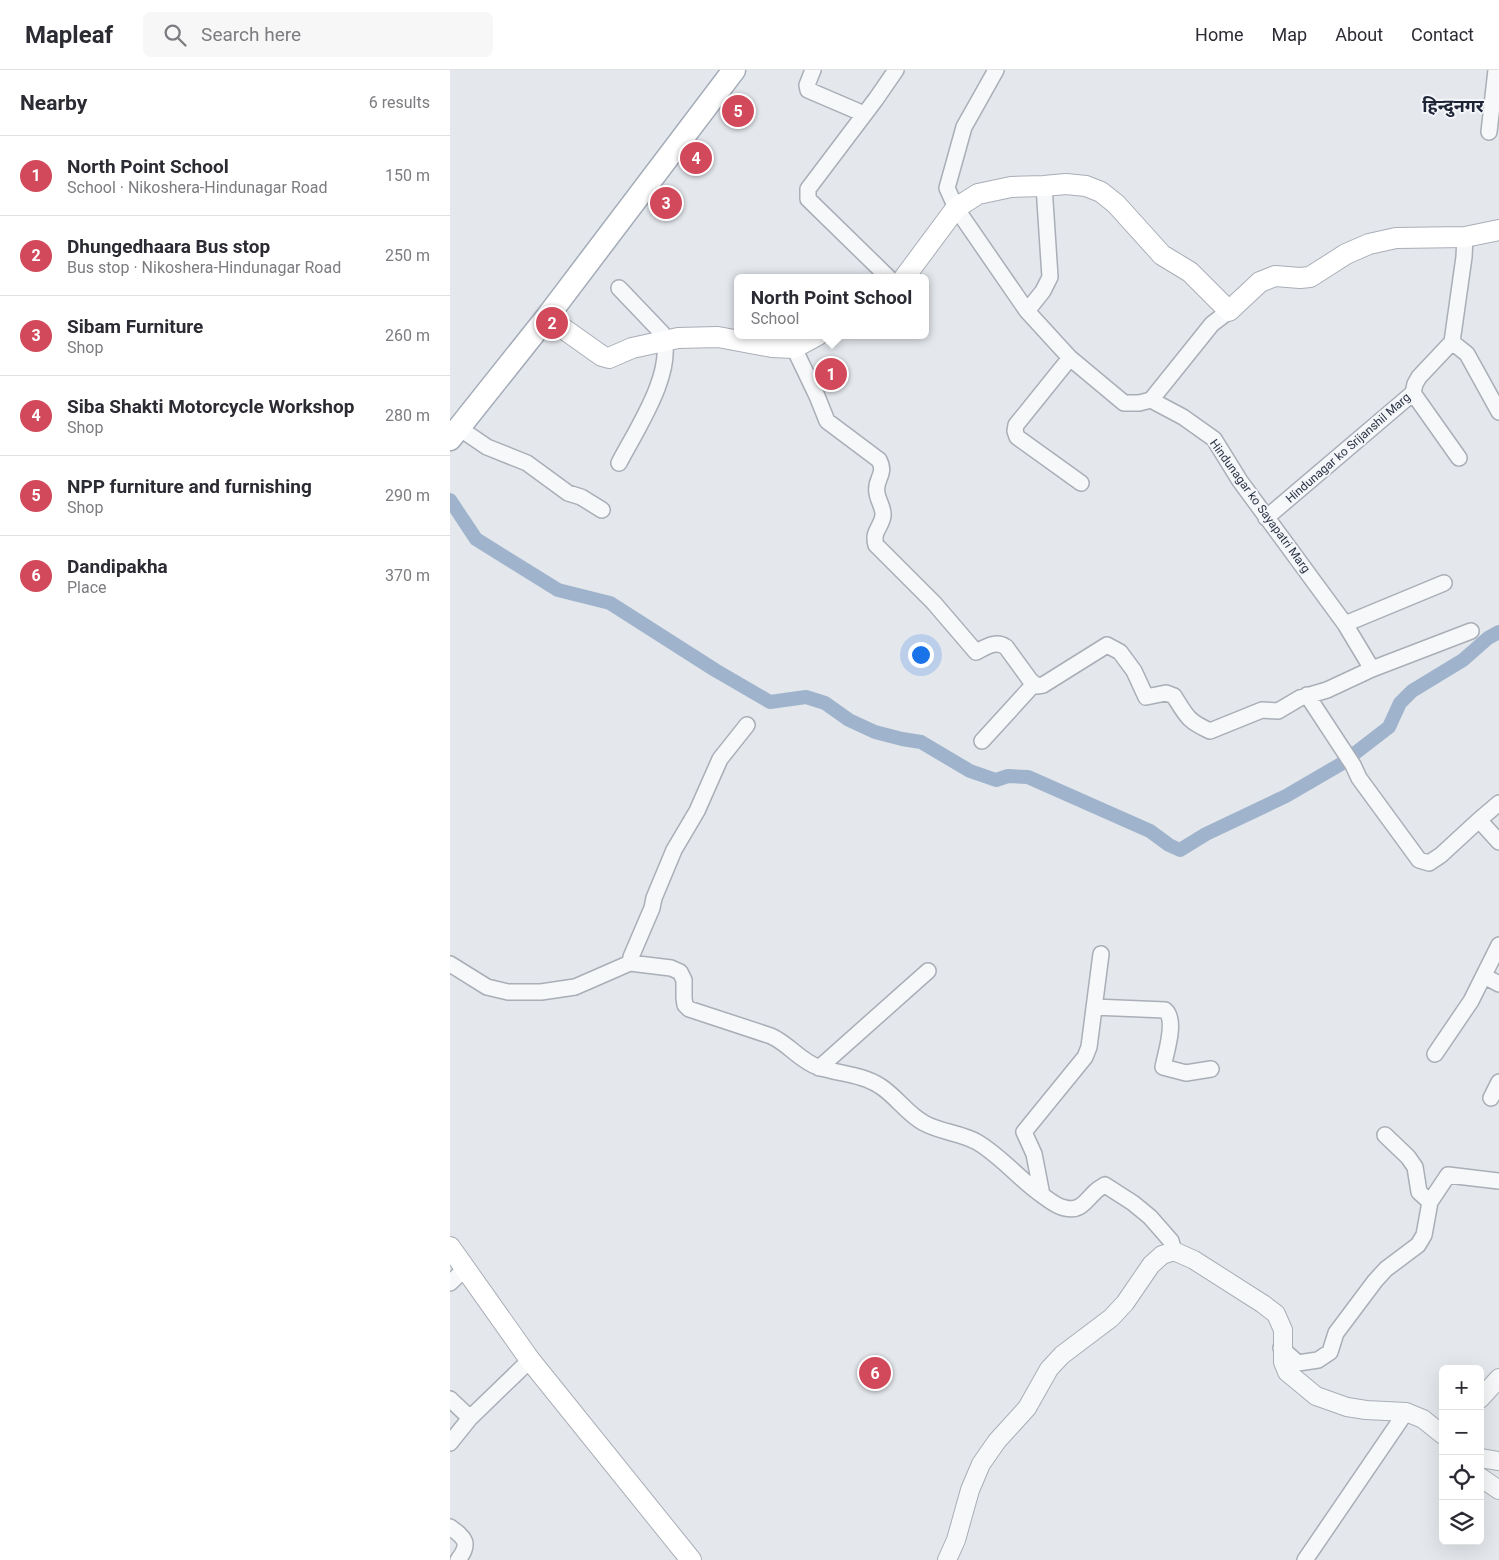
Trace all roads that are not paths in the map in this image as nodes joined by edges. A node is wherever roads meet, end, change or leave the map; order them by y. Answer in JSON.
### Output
{"nodes":[{"id":1,"x":734,"y":70,"type":"edge"},
{"id":2,"x":813,"y":70,"type":"edge"},
{"id":3,"x":896,"y":70,"type":"edge"},
{"id":4,"x":996,"y":70,"type":"edge"},
{"id":5,"x":1496,"y":70,"type":"edge"},
{"id":6,"x":864,"y":114,"type":"junction"},
{"id":7,"x":1489,"y":132,"type":"dead end"},
{"id":8,"x":1044,"y":186,"type":"junction"},
{"id":9,"x":956,"y":208,"type":"junction"},
{"id":10,"x":1499,"y":230,"type":"edge"},
{"id":11,"x":1465,"y":237,"type":"junction"},
{"id":12,"x":885,"y":274,"type":"edge"},
{"id":13,"x":907,"y":274,"type":"edge"},
{"id":14,"x":619,"y":288,"type":"dead end"},
{"id":15,"x":1026,"y":311,"type":"junction"},
{"id":16,"x":1229,"y":311,"type":"junction"},
{"id":17,"x":546,"y":317,"type":"junction"},
{"id":18,"x":811,"y":339,"type":"edge"},
{"id":19,"x":665,"y":340,"type":"junction"},
{"id":20,"x":1452,"y":342,"type":"junction"},
{"id":21,"x":794,"y":348,"type":"junction"},
{"id":22,"x":1070,"y":358,"type":"junction"},
{"id":23,"x":1413,"y":393,"type":"junction"},
{"id":24,"x":1151,"y":400,"type":"junction"},
{"id":25,"x":1499,"y":412,"type":"edge"},
{"id":26,"x":454,"y":434,"type":"edge"},
{"id":27,"x":1459,"y":458,"type":"dead end"},
{"id":28,"x":619,"y":463,"type":"dead end"},
{"id":29,"x":1081,"y":483,"type":"dead end"},
{"id":30,"x":602,"y":510,"type":"dead end"},
{"id":31,"x":1266,"y":518,"type":"junction"},
{"id":32,"x":1444,"y":583,"type":"dead end"},
{"id":33,"x":1344,"y":624,"type":"junction"},
{"id":34,"x":1471,"y":631,"type":"dead end"},
{"id":35,"x":1372,"y":669,"type":"junction"},
{"id":36,"x":1034,"y":684,"type":"junction"},
{"id":37,"x":1308,"y":695,"type":"junction"},
{"id":38,"x":748,"y":725,"type":"dead end"},
{"id":39,"x":982,"y":741,"type":"dead end"},
{"id":40,"x":1499,"y":803,"type":"edge"},
{"id":41,"x":1479,"y":820,"type":"junction"},
{"id":42,"x":1499,"y":842,"type":"edge"},
{"id":43,"x":1499,"y":945,"type":"edge"},
{"id":44,"x":1101,"y":954,"type":"dead end"},
{"id":45,"x":630,"y":963,"type":"junction"},
{"id":46,"x":450,"y":964,"type":"edge"},
{"id":47,"x":928,"y":971,"type":"dead end"},
{"id":48,"x":1484,"y":976,"type":"junction"},
{"id":49,"x":1499,"y":984,"type":"edge"},
{"id":50,"x":1094,"y":1007,"type":"junction"},
{"id":51,"x":1435,"y":1054,"type":"dead end"},
{"id":52,"x":819,"y":1068,"type":"junction"},
{"id":53,"x":1211,"y":1069,"type":"dead end"},
{"id":54,"x":1499,"y":1082,"type":"edge"},
{"id":55,"x":1491,"y":1098,"type":"dead end"},
{"id":56,"x":1385,"y":1135,"type":"dead end"},
{"id":57,"x":1499,"y":1181,"type":"edge"},
{"id":58,"x":1042,"y":1195,"type":"junction"},
{"id":59,"x":1430,"y":1202,"type":"junction"},
{"id":60,"x":450,"y":1247,"type":"edge"},
{"id":61,"x":1174,"y":1251,"type":"junction"},
{"id":62,"x":466,"y":1268,"type":"junction"},
{"id":63,"x":450,"y":1283,"type":"edge"},
{"id":64,"x":1281,"y":1348,"type":"junction"},
{"id":65,"x":530,"y":1360,"type":"junction"},
{"id":66,"x":1499,"y":1378,"type":"edge"},
{"id":67,"x":1484,"y":1395,"type":"edge"},
{"id":68,"x":450,"y":1399,"type":"edge"},
{"id":69,"x":1406,"y":1412,"type":"junction"},
{"id":70,"x":470,"y":1418,"type":"junction"},
{"id":71,"x":1439,"y":1432,"type":"edge"},
{"id":72,"x":450,"y":1444,"type":"edge"},
{"id":73,"x":1484,"y":1459,"type":"edge"},
{"id":74,"x":1499,"y":1461,"type":"edge"},
{"id":75,"x":1484,"y":1480,"type":"edge"},
{"id":76,"x":1499,"y":1490,"type":"edge"},
{"id":77,"x":450,"y":1527,"type":"edge"},
{"id":78,"x":458,"y":1560,"type":"edge"},
{"id":79,"x":691,"y":1560,"type":"edge"},
{"id":80,"x":947,"y":1560,"type":"edge"},
{"id":81,"x":1305,"y":1560,"type":"edge"}],
"edges":[{"from":1,"to":17,"type":"main road"},
{"from":2,"to":6,"type":"street"},
{"from":3,"to":6,"type":"street"},
{"from":4,"to":9,"type":"street"},
{"from":5,"to":7,"type":"street"},
{"from":6,"to":12,"type":"street"},
{"from":8,"to":9,"type":"main road"},
{"from":8,"to":15,"type":"street"},
{"from":8,"to":16,"type":"main road"},
{"from":9,"to":13,"type":"main road"},
{"from":9,"to":15,"type":"street"},
{"from":10,"to":11,"type":"main road"},
{"from":11,"to":16,"type":"main road"},
{"from":11,"to":20,"type":"street"},
{"from":14,"to":19,"type":"street"},
{"from":15,"to":22,"type":"street"},
{"from":16,"to":24,"type":"street"},
{"from":17,"to":19,"type":"main road"},
{"from":17,"to":26,"type":"main road"},
{"from":18,"to":21,"type":"main road"},
{"from":19,"to":21,"type":"main road"},
{"from":19,"to":28,"type":"street"},
{"from":20,"to":23,"type":"street","name":"Hindunagar ko Srijanshil Marg"},
{"from":20,"to":25,"type":"street"},
{"from":21,"to":36,"type":"street"},
{"from":22,"to":24,"type":"street"},
{"from":22,"to":29,"type":"street"},
{"from":23,"to":27,"type":"street"},
{"from":23,"to":31,"type":"street","name":"Hindunagar ko Srijanshil Marg"},
{"from":24,"to":31,"type":"street","name":"Hindunagar ko Sayapatri Marg"},
{"from":26,"to":30,"type":"street"},
{"from":31,"to":33,"type":"street","name":"Hindunagar ko Sayapatri Marg"},
{"from":32,"to":33,"type":"street"},
{"from":33,"to":35,"type":"street","name":"Hindunagar ko Sayapatri Marg"},
{"from":34,"to":35,"type":"street"},
{"from":35,"to":37,"type":"street"},
{"from":36,"to":37,"type":"street"},
{"from":36,"to":39,"type":"street"},
{"from":37,"to":41,"type":"street"},
{"from":38,"to":45,"type":"street"},
{"from":40,"to":41,"type":"street"},
{"from":41,"to":42,"type":"street"},
{"from":43,"to":48,"type":"street"},
{"from":44,"to":50,"type":"street"},
{"from":45,"to":46,"type":"street"},
{"from":45,"to":52,"type":"street"},
{"from":47,"to":52,"type":"street"},
{"from":48,"to":49,"type":"street"},
{"from":48,"to":51,"type":"street"},
{"from":50,"to":53,"type":"street"},
{"from":50,"to":58,"type":"street"},
{"from":52,"to":58,"type":"street"},
{"from":54,"to":55,"type":"street"},
{"from":56,"to":59,"type":"street"},
{"from":57,"to":59,"type":"street"},
{"from":58,"to":61,"type":"street"},
{"from":59,"to":64,"type":"street"},
{"from":60,"to":62,"type":"main road"},
{"from":61,"to":64,"type":"street"},
{"from":61,"to":80,"type":"street"},
{"from":62,"to":63,"type":"street"},
{"from":62,"to":65,"type":"main road"},
{"from":64,"to":69,"type":"street"},
{"from":65,"to":70,"type":"street"},
{"from":65,"to":79,"type":"main road"},
{"from":66,"to":67,"type":"street"},
{"from":68,"to":70,"type":"street"},
{"from":69,"to":71,"type":"street"},
{"from":69,"to":81,"type":"street"},
{"from":70,"to":72,"type":"street"},
{"from":73,"to":74,"type":"street"},
{"from":75,"to":76,"type":"street"},
{"from":77,"to":78,"type":"street"}]}
